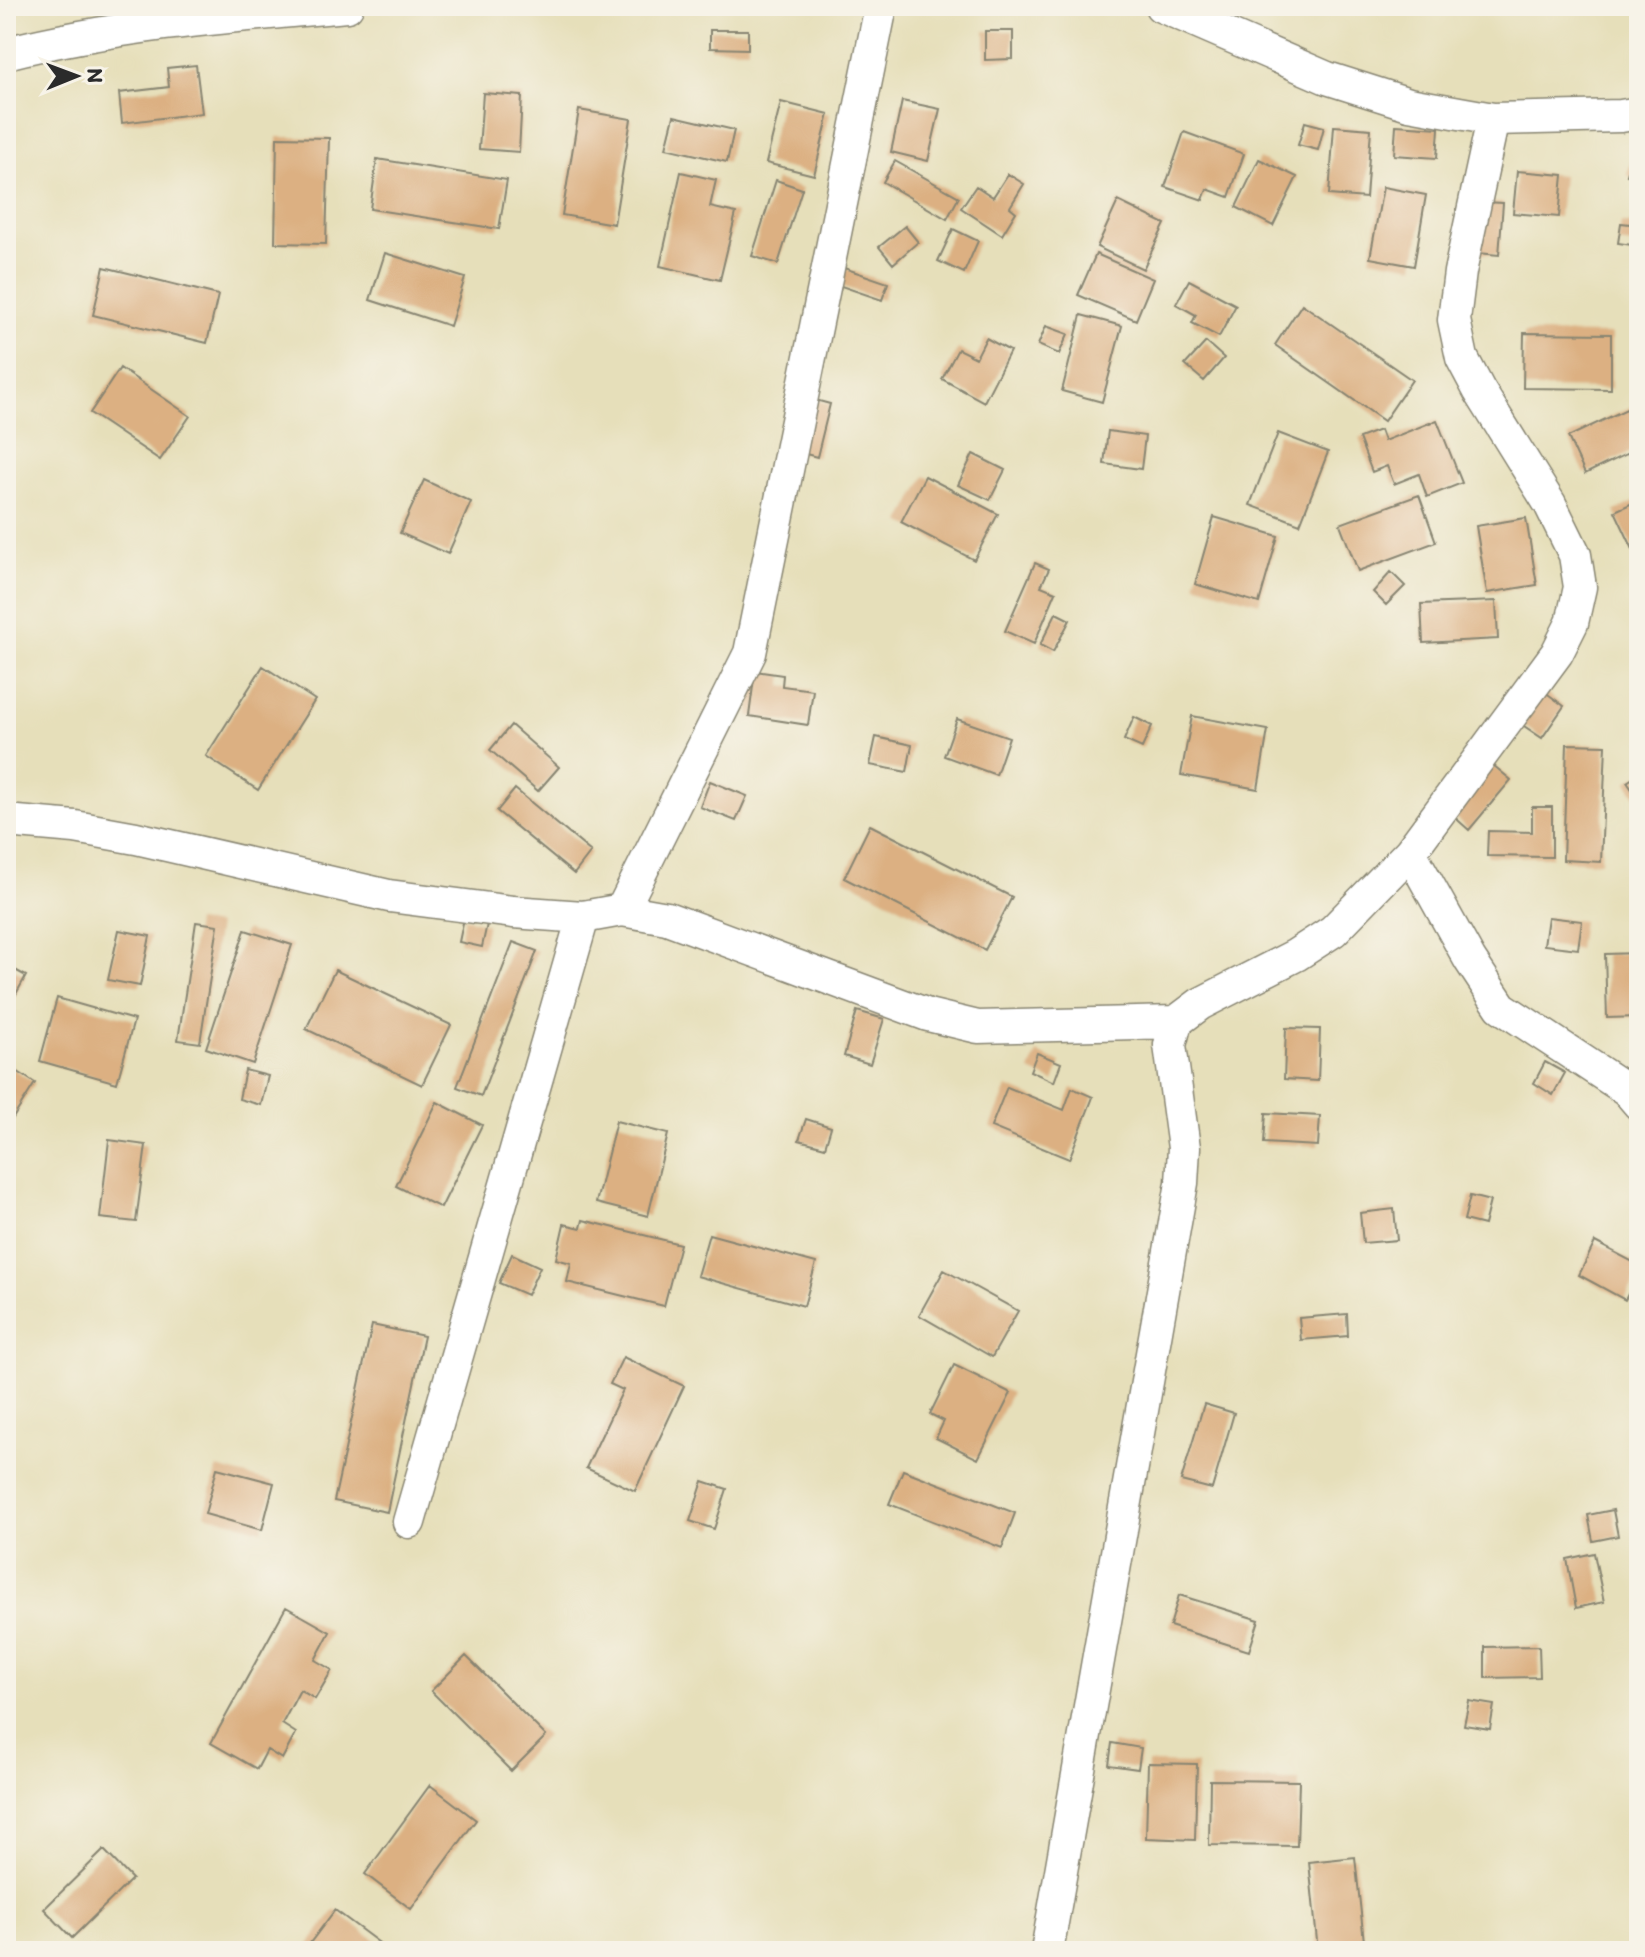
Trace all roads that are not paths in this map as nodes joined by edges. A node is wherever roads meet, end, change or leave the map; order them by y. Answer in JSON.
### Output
{"nodes":[{"id":1,"x":347,"y":6,"type":"edge"},
{"id":2,"x":881,"y":6,"type":"edge"},
{"id":3,"x":1161,"y":6,"type":"edge"},
{"id":4,"x":6,"y":53,"type":"edge"},
{"id":5,"x":1639,"y":113,"type":"edge"},
{"id":6,"x":1493,"y":119,"type":"junction"},
{"id":7,"x":6,"y":821,"type":"edge"},
{"id":8,"x":1410,"y":852,"type":"junction"},
{"id":9,"x":622,"y":910,"type":"junction"},
{"id":10,"x":583,"y":917,"type":"junction"},
{"id":11,"x":1176,"y":1022,"type":"junction"},
{"id":12,"x":1639,"y":1104,"type":"edge"},
{"id":13,"x":409,"y":1522,"type":"dead end"},
{"id":14,"x":1047,"y":1951,"type":"edge"}],
"edges":[{"from":1,"to":4,"type":"street"},
{"from":2,"to":9,"type":"street"},
{"from":3,"to":6,"type":"street"},
{"from":5,"to":6,"type":"street"},
{"from":6,"to":8,"type":"street"},
{"from":7,"to":10,"type":"street"},
{"from":8,"to":11,"type":"street"},
{"from":8,"to":12,"type":"street"},
{"from":9,"to":10,"type":"street"},
{"from":9,"to":11,"type":"street"},
{"from":10,"to":13,"type":"street"},
{"from":11,"to":14,"type":"street"}]}
